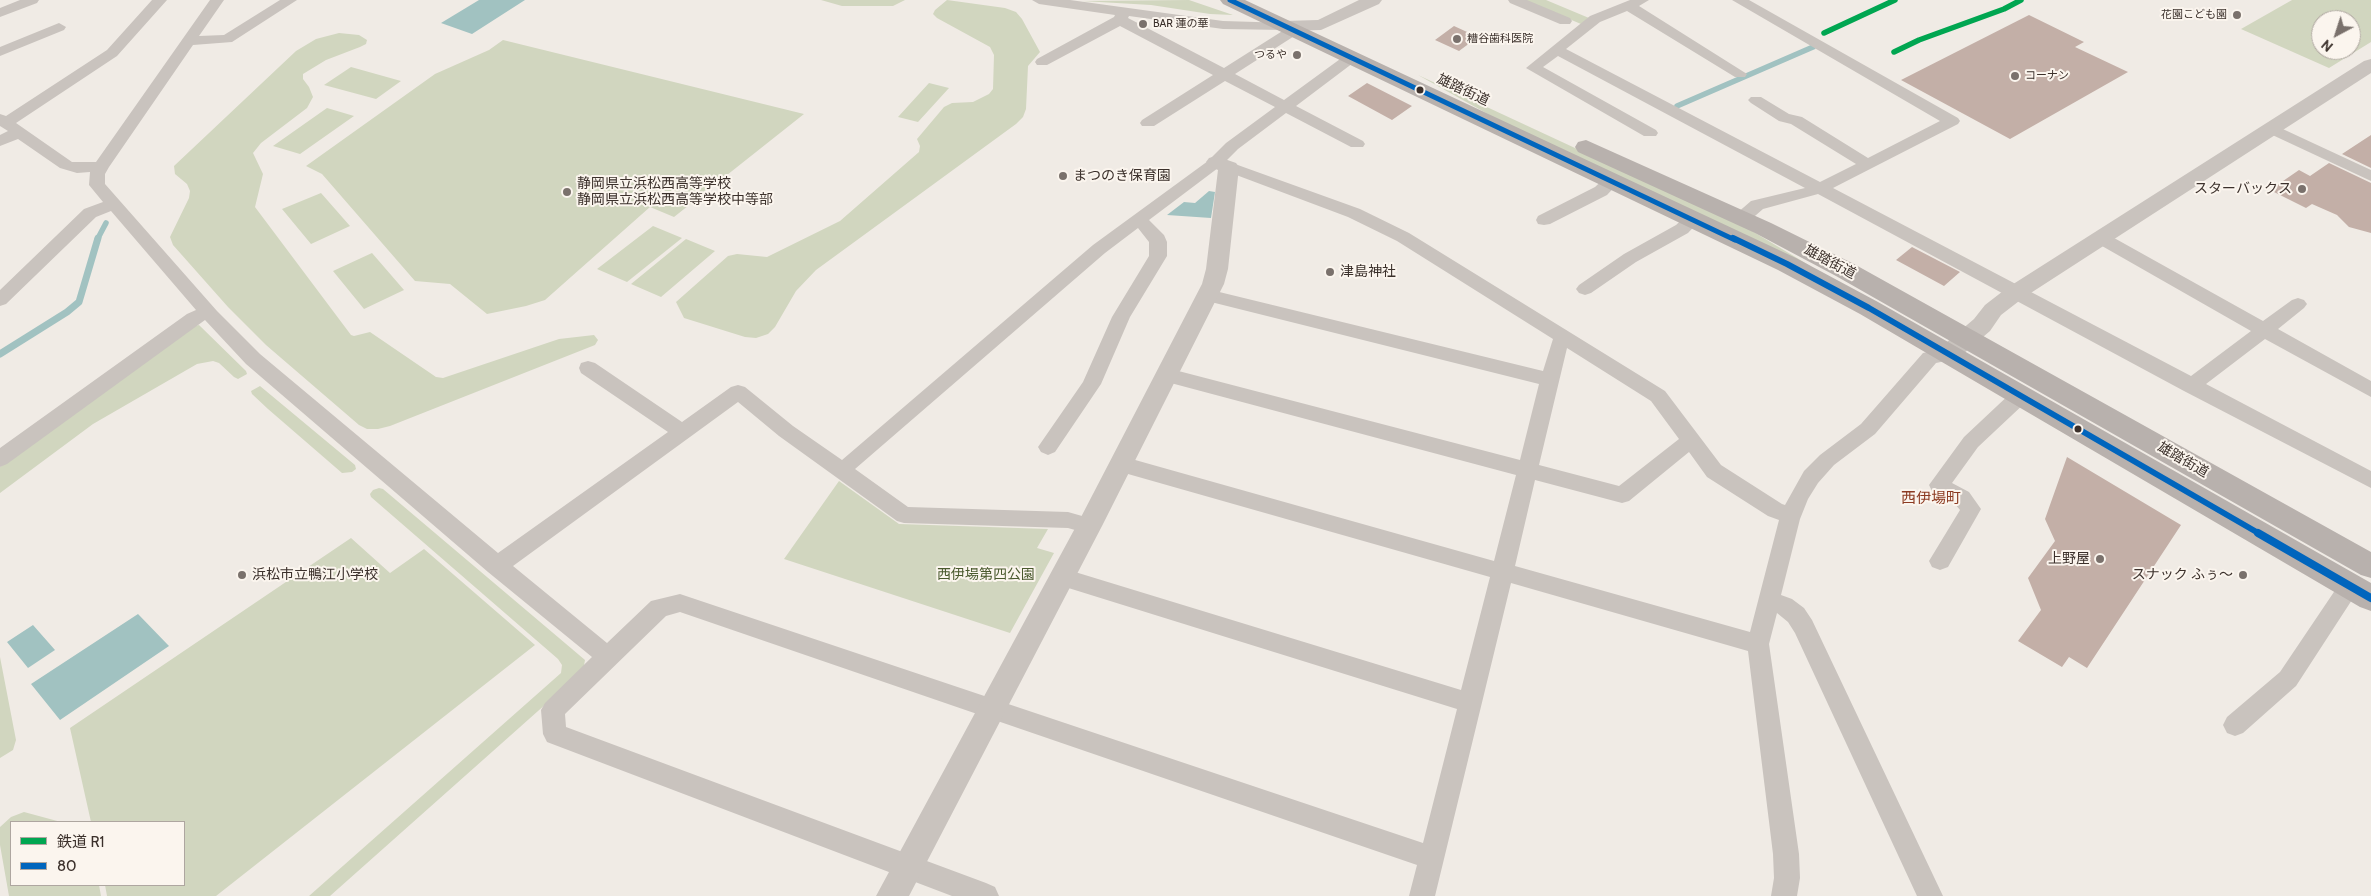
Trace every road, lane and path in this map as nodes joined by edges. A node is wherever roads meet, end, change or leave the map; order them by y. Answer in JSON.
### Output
{"nodes":[{"id":1,"x":32,"y":0,"type":"edge"},
{"id":2,"x":160,"y":0,"type":"edge"},
{"id":3,"x":217,"y":0,"type":"edge"},
{"id":4,"x":290,"y":0,"type":"edge"},
{"id":5,"x":1039,"y":0,"type":"edge"},
{"id":6,"x":1230,"y":0,"type":"edge"},
{"id":7,"x":1266,"y":0,"type":"edge"},
{"id":8,"x":1373,"y":0,"type":"edge"},
{"id":9,"x":1515,"y":0,"type":"edge"},
{"id":10,"x":1642,"y":0,"type":"edge"},
{"id":11,"x":1739,"y":0,"type":"edge"},
{"id":12,"x":1628,"y":6,"type":"junction"},
{"id":13,"x":0,"y":13,"type":"edge"},
{"id":14,"x":1122,"y":16,"type":"junction"},
{"id":15,"x":1566,"y":21,"type":"dead end"},
{"id":16,"x":1321,"y":25,"type":"junction"},
{"id":17,"x":59,"y":27,"type":"dead end"},
{"id":18,"x":1289,"y":28,"type":"junction"},
{"id":19,"x":188,"y":41,"type":"junction"},
{"id":20,"x":1556,"y":50,"type":"junction"},
{"id":21,"x":0,"y":52,"type":"edge"},
{"id":22,"x":1352,"y":58,"type":"junction"},
{"id":23,"x":1042,"y":62,"type":"dead end"},
{"id":24,"x":2371,"y":65,"type":"edge"},
{"id":25,"x":1223,"y":74,"type":"junction"},
{"id":26,"x":1740,"y":74,"type":"dead end"},
{"id":27,"x":1756,"y":100,"type":"dead end"},
{"id":28,"x":1285,"y":106,"type":"junction"},
{"id":29,"x":1148,"y":123,"type":"dead end"},
{"id":30,"x":8,"y":125,"type":"edge"},
{"id":31,"x":2272,"y":128,"type":"junction"},
{"id":32,"x":1650,"y":133,"type":"dead end"},
{"id":33,"x":0,"y":141,"type":"edge"},
{"id":34,"x":1357,"y":144,"type":"dead end"},
{"id":35,"x":1222,"y":164,"type":"junction"},
{"id":36,"x":1867,"y":164,"type":"junction"},
{"id":37,"x":101,"y":167,"type":"junction"},
{"id":38,"x":2371,"y":176,"type":"edge"},
{"id":39,"x":1613,"y":180,"type":"junction"},
{"id":40,"x":1819,"y":189,"type":"junction"},
{"id":41,"x":112,"y":204,"type":"junction"},
{"id":42,"x":1694,"y":218,"type":"junction"},
{"id":43,"x":1742,"y":218,"type":"junction"},
{"id":44,"x":1138,"y":220,"type":"junction"},
{"id":45,"x":1544,"y":220,"type":"dead end"},
{"id":46,"x":2101,"y":238,"type":"junction"},
{"id":47,"x":1585,"y":289,"type":"dead end"},
{"id":48,"x":2015,"y":293,"type":"junction"},
{"id":49,"x":1207,"y":295,"type":"junction"},
{"id":50,"x":0,"y":300,"type":"edge"},
{"id":51,"x":2298,"y":304,"type":"dead end"},
{"id":52,"x":207,"y":312,"type":"junction"},
{"id":53,"x":2264,"y":330,"type":"junction"},
{"id":54,"x":1566,"y":338,"type":"junction"},
{"id":55,"x":1967,"y":338,"type":"junction"},
{"id":56,"x":1948,"y":354,"type":"junction"},
{"id":57,"x":588,"y":368,"type":"dead end"},
{"id":58,"x":1167,"y":374,"type":"junction"},
{"id":59,"x":1550,"y":380,"type":"junction"},
{"id":60,"x":2191,"y":386,"type":"junction"},
{"id":61,"x":2371,"y":390,"type":"edge"},
{"id":62,"x":2020,"y":396,"type":"junction"},
{"id":63,"x":682,"y":432,"type":"junction"},
{"id":64,"x":1693,"y":443,"type":"junction"},
{"id":65,"x":1048,"y":447,"type":"dead end"},
{"id":66,"x":0,"y":459,"type":"edge"},
{"id":67,"x":850,"y":463,"type":"dead end"},
{"id":68,"x":1121,"y":464,"type":"junction"},
{"id":69,"x":1528,"y":470,"type":"junction"},
{"id":70,"x":2371,"y":480,"type":"edge"},
{"id":71,"x":1791,"y":516,"type":"junction"},
{"id":72,"x":1089,"y":526,"type":"junction"},
{"id":73,"x":1940,"y":561,"type":"dead end"},
{"id":74,"x":496,"y":566,"type":"junction"},
{"id":75,"x":2371,"y":566,"type":"edge"},
{"id":76,"x":1502,"y":572,"type":"junction"},
{"id":77,"x":1062,"y":577,"type":"junction"},
{"id":78,"x":2350,"y":586,"type":"junction"},
{"id":79,"x":2371,"y":598,"type":"edge"},
{"id":80,"x":1770,"y":600,"type":"junction"},
{"id":81,"x":1758,"y":644,"type":"junction"},
{"id":82,"x":608,"y":658,"type":"junction"},
{"id":83,"x":1470,"y":703,"type":"junction"},
{"id":84,"x":992,"y":709,"type":"junction"},
{"id":85,"x":2235,"y":725,"type":"dead end"},
{"id":86,"x":1431,"y":858,"type":"junction"},
{"id":87,"x":908,"y":867,"type":"junction"},
{"id":88,"x":892,"y":896,"type":"edge"},
{"id":89,"x":986,"y":896,"type":"edge"},
{"id":90,"x":1422,"y":896,"type":"edge"},
{"id":91,"x":1784,"y":896,"type":"edge"},
{"id":92,"x":1930,"y":896,"type":"edge"}],
"edges":[{"from":1,"to":13,"type":"street"},
{"from":2,"to":30,"type":"street"},
{"from":3,"to":19,"type":"street"},
{"from":4,"to":19,"type":"street"},
{"from":5,"to":14,"type":"street"},
{"from":6,"to":18,"type":"main road","name":"雄踏街道"},
{"from":7,"to":16,"type":"main road","name":"雄踏街道"},
{"from":8,"to":16,"type":"street"},
{"from":9,"to":15,"type":"street"},
{"from":10,"to":12,"type":"street"},
{"from":11,"to":36,"type":"street"},
{"from":12,"to":20,"type":"street"},
{"from":12,"to":26,"type":"street"},
{"from":14,"to":18,"type":"street"},
{"from":14,"to":23,"type":"street"},
{"from":14,"to":25,"type":"street"},
{"from":16,"to":18,"type":"street"},
{"from":16,"to":43,"type":"main road","name":"雄踏街道"},
{"from":17,"to":21,"type":"street"},
{"from":18,"to":22,"type":"main road","name":"雄踏街道"},
{"from":18,"to":25,"type":"street"},
{"from":19,"to":37,"type":"street"},
{"from":20,"to":32,"type":"street"},
{"from":20,"to":40,"type":"street"},
{"from":22,"to":28,"type":"street"},
{"from":22,"to":39,"type":"main road","name":"雄踏街道"},
{"from":24,"to":31,"type":"street"},
{"from":25,"to":28,"type":"street"},
{"from":25,"to":29,"type":"street"},
{"from":27,"to":36,"type":"street"},
{"from":28,"to":34,"type":"street"},
{"from":28,"to":35,"type":"street"},
{"from":30,"to":33,"type":"street"},
{"from":30,"to":37,"type":"street"},
{"from":31,"to":38,"type":"street"},
{"from":31,"to":46,"type":"street"},
{"from":35,"to":44,"type":"street"},
{"from":35,"to":49,"type":"street"},
{"from":35,"to":54,"type":"street"},
{"from":36,"to":40,"type":"street"},
{"from":37,"to":41,"type":"street"},
{"from":39,"to":42,"type":"main road","name":"雄踏街道"},
{"from":39,"to":45,"type":"street"},
{"from":40,"to":43,"type":"street"},
{"from":40,"to":48,"type":"street"},
{"from":41,"to":50,"type":"street"},
{"from":41,"to":52,"type":"street"},
{"from":42,"to":47,"type":"street"},
{"from":42,"to":56,"type":"main road","name":"雄踏街道"},
{"from":43,"to":55,"type":"main road","name":"雄踏街道"},
{"from":44,"to":65,"type":"street"},
{"from":44,"to":67,"type":"street"},
{"from":46,"to":48,"type":"street"},
{"from":46,"to":53,"type":"street"},
{"from":48,"to":55,"type":"street"},
{"from":48,"to":60,"type":"street"},
{"from":49,"to":58,"type":"street"},
{"from":49,"to":59,"type":"street"},
{"from":51,"to":53,"type":"street"},
{"from":52,"to":66,"type":"street"},
{"from":52,"to":74,"type":"street"},
{"from":53,"to":60,"type":"street"},
{"from":53,"to":61,"type":"street"},
{"from":54,"to":59,"type":"street"},
{"from":54,"to":64,"type":"street"},
{"from":55,"to":56,"type":"street"},
{"from":55,"to":75,"type":"main road","name":"雄踏街道"},
{"from":56,"to":62,"type":"main road","name":"雄踏街道"},
{"from":56,"to":71,"type":"street"},
{"from":57,"to":63,"type":"street"},
{"from":58,"to":68,"type":"street"},
{"from":58,"to":69,"type":"street"},
{"from":59,"to":69,"type":"street"},
{"from":60,"to":70,"type":"street"},
{"from":62,"to":73,"type":"street"},
{"from":62,"to":78,"type":"main road","name":"雄踏街道"},
{"from":63,"to":72,"type":"street"},
{"from":63,"to":74,"type":"street"},
{"from":64,"to":69,"type":"street"},
{"from":64,"to":71,"type":"street"},
{"from":68,"to":72,"type":"street"},
{"from":68,"to":76,"type":"street"},
{"from":69,"to":76,"type":"street"},
{"from":71,"to":80,"type":"street"},
{"from":72,"to":77,"type":"street"},
{"from":74,"to":82,"type":"street"},
{"from":76,"to":81,"type":"street"},
{"from":76,"to":83,"type":"street"},
{"from":77,"to":83,"type":"street"},
{"from":77,"to":84,"type":"street"},
{"from":78,"to":79,"type":"main road","name":"雄踏街道"},
{"from":78,"to":85,"type":"street"},
{"from":80,"to":81,"type":"street"},
{"from":80,"to":92,"type":"street"},
{"from":81,"to":91,"type":"street"},
{"from":82,"to":84,"type":"street"},
{"from":82,"to":87,"type":"street"},
{"from":83,"to":86,"type":"street"},
{"from":84,"to":86,"type":"street"},
{"from":84,"to":87,"type":"street"},
{"from":86,"to":90,"type":"street"},
{"from":87,"to":88,"type":"street"},
{"from":87,"to":89,"type":"street"}]}
